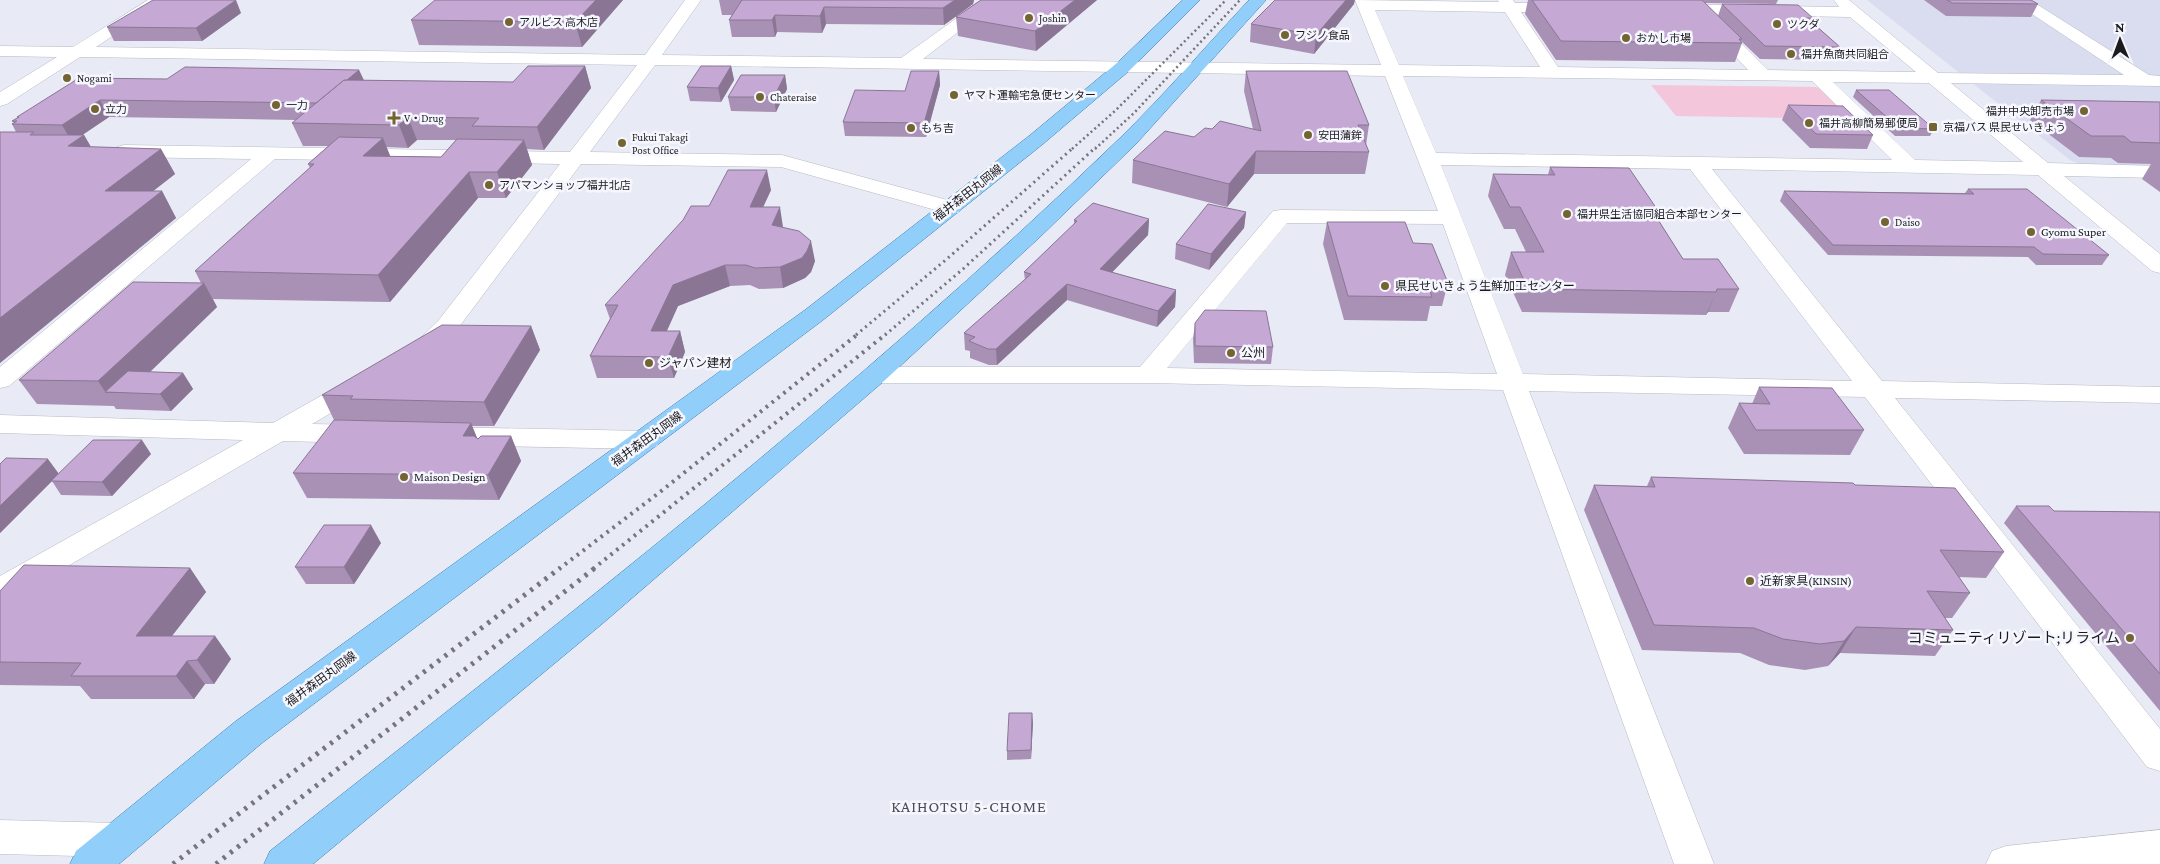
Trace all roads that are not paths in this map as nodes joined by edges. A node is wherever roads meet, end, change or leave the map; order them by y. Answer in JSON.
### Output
{"nodes":[{"id":1,"x":159,"y":0,"type":"edge"},
{"id":2,"x":693,"y":0,"type":"edge"},
{"id":3,"x":992,"y":0,"type":"edge"},
{"id":4,"x":1192,"y":0,"type":"edge"},
{"id":5,"x":1258,"y":0,"type":"edge"},
{"id":6,"x":1840,"y":0,"type":"edge"},
{"id":7,"x":2019,"y":0,"type":"edge"},
{"id":8,"x":1364,"y":3,"type":"edge"},
{"id":9,"x":1507,"y":4,"type":"edge"},
{"id":10,"x":1694,"y":5,"type":"edge"},
{"id":11,"x":1579,"y":8,"type":"edge"},
{"id":12,"x":1659,"y":9,"type":"edge"},
{"id":13,"x":1854,"y":12,"type":"junction"},
{"id":14,"x":0,"y":51,"type":"edge"},
{"id":15,"x":77,"y":52,"type":"junction"},
{"id":16,"x":650,"y":60,"type":"junction"},
{"id":17,"x":904,"y":64,"type":"junction"},
{"id":18,"x":1123,"y":67,"type":"junction"},
{"id":19,"x":1194,"y":68,"type":"junction"},
{"id":20,"x":1392,"y":70,"type":"junction"},
{"id":21,"x":1552,"y":72,"type":"junction"},
{"id":22,"x":1764,"y":76,"type":"junction"},
{"id":23,"x":1817,"y":76,"type":"junction"},
{"id":24,"x":1932,"y":78,"type":"junction"},
{"id":25,"x":2153,"y":81,"type":"edge"},
{"id":26,"x":0,"y":100,"type":"edge"},
{"id":27,"x":106,"y":151,"type":"edge"},
{"id":28,"x":270,"y":153,"type":"junction"},
{"id":29,"x":575,"y":158,"type":"junction"},
{"id":30,"x":1429,"y":159,"type":"junction"},
{"id":31,"x":1696,"y":163,"type":"junction"},
{"id":32,"x":1910,"y":167,"type":"junction"},
{"id":33,"x":2045,"y":169,"type":"junction"},
{"id":34,"x":2160,"y":172,"type":"edge"},
{"id":35,"x":950,"y":208,"type":"junction"},
{"id":36,"x":1449,"y":218,"type":"junction"},
{"id":37,"x":2160,"y":266,"type":"edge"},
{"id":38,"x":400,"y":362,"type":"edge"},
{"id":39,"x":1147,"y":375,"type":"junction"},
{"id":40,"x":875,"y":376,"type":"junction"},
{"id":41,"x":374,"y":377,"type":"edge"},
{"id":42,"x":0,"y":380,"type":"edge"},
{"id":43,"x":1511,"y":382,"type":"junction"},
{"id":44,"x":1872,"y":389,"type":"junction"},
{"id":45,"x":2160,"y":395,"type":"edge"},
{"id":46,"x":0,"y":424,"type":"edge"},
{"id":47,"x":279,"y":433,"type":"junction"},
{"id":48,"x":388,"y":435,"type":"edge"},
{"id":49,"x":418,"y":435,"type":"edge"},
{"id":50,"x":647,"y":440,"type":"junction"},
{"id":51,"x":0,"y":591,"type":"edge"},
{"id":52,"x":2160,"y":756,"type":"edge"},
{"id":53,"x":0,"y":836,"type":"edge"},
{"id":54,"x":2160,"y":848,"type":"edge"},
{"id":55,"x":104,"y":852,"type":"edge"},
{"id":56,"x":284,"y":864,"type":"edge"},
{"id":57,"x":1694,"y":864,"type":"edge"},
{"id":58,"x":2006,"y":864,"type":"edge"}],
"edges":[{"from":1,"to":15,"type":"street"},
{"from":2,"to":16,"type":"street"},
{"from":3,"to":17,"type":"street"},
{"from":4,"to":18,"type":"main road","name":"福井森田丸岡線"},
{"from":5,"to":19,"type":"main road"},
{"from":6,"to":13,"type":"street"},
{"from":7,"to":25,"type":"street"},
{"from":8,"to":9,"type":"street"},
{"from":8,"to":20,"type":"street"},
{"from":9,"to":11,"type":"street"},
{"from":9,"to":21,"type":"street"},
{"from":10,"to":12,"type":"street"},
{"from":10,"to":13,"type":"street"},
{"from":10,"to":22,"type":"street"},
{"from":13,"to":24,"type":"street"},
{"from":14,"to":15,"type":"street"},
{"from":15,"to":16,"type":"street"},
{"from":15,"to":26,"type":"street"},
{"from":16,"to":17,"type":"street"},
{"from":16,"to":29,"type":"street"},
{"from":17,"to":18,"type":"street"},
{"from":18,"to":19,"type":"street"},
{"from":18,"to":35,"type":"main road","name":"福井森田丸岡線"},
{"from":19,"to":20,"type":"street"},
{"from":19,"to":40,"type":"main road"},
{"from":20,"to":21,"type":"street"},
{"from":20,"to":30,"type":"street"},
{"from":21,"to":22,"type":"street"},
{"from":22,"to":23,"type":"street"},
{"from":23,"to":24,"type":"street"},
{"from":23,"to":32,"type":"street"},
{"from":24,"to":25,"type":"street"},
{"from":24,"to":33,"type":"street"},
{"from":27,"to":28,"type":"street"},
{"from":28,"to":29,"type":"street"},
{"from":28,"to":42,"type":"street"},
{"from":29,"to":35,"type":"street"},
{"from":29,"to":38,"type":"street"},
{"from":30,"to":31,"type":"street"},
{"from":30,"to":36,"type":"street"},
{"from":31,"to":32,"type":"street"},
{"from":31,"to":44,"type":"street"},
{"from":32,"to":33,"type":"street"},
{"from":33,"to":34,"type":"street"},
{"from":33,"to":37,"type":"street"},
{"from":35,"to":50,"type":"main road","name":"福井森田丸岡線"},
{"from":36,"to":39,"type":"street"},
{"from":36,"to":43,"type":"street"},
{"from":39,"to":40,"type":"street"},
{"from":39,"to":43,"type":"street"},
{"from":40,"to":56,"type":"main road"},
{"from":41,"to":47,"type":"street"},
{"from":43,"to":44,"type":"street"},
{"from":43,"to":57,"type":"street"},
{"from":44,"to":45,"type":"street"},
{"from":44,"to":52,"type":"street"},
{"from":46,"to":47,"type":"street"},
{"from":47,"to":48,"type":"street"},
{"from":47,"to":51,"type":"street"},
{"from":49,"to":50,"type":"street"},
{"from":50,"to":55,"type":"main road","name":"福井森田丸岡線"},
{"from":53,"to":55,"type":"street"},
{"from":54,"to":58,"type":"street"}]}
